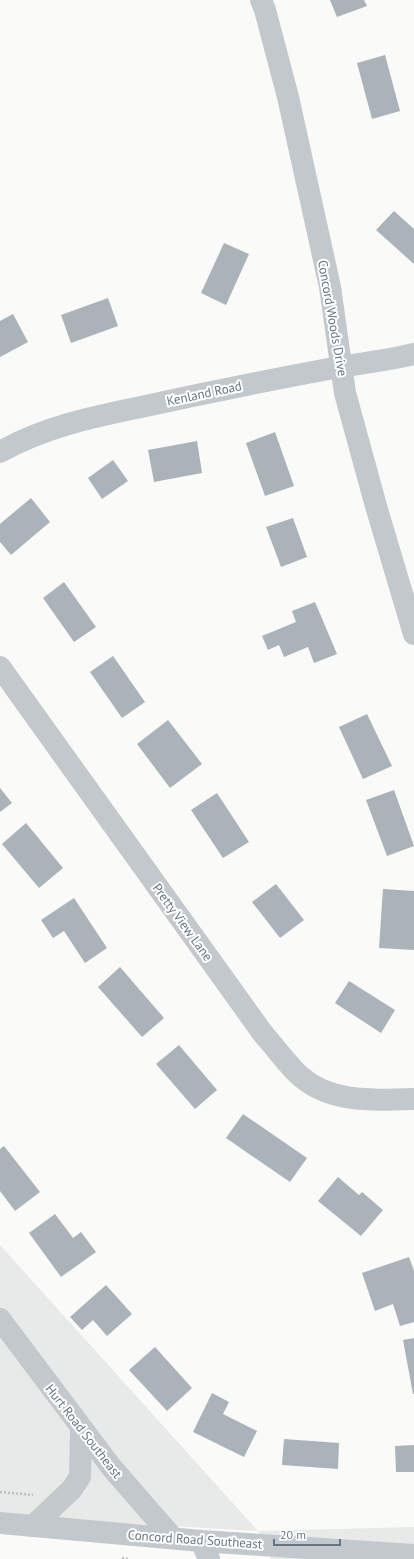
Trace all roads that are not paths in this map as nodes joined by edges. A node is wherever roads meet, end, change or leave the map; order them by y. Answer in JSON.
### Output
{"nodes":[{"id":1,"x":261,"y":0,"type":"edge"},
{"id":2,"x":414,"y":354,"type":"edge"},
{"id":3,"x":342,"y":366,"type":"junction"},
{"id":4,"x":0,"y":452,"type":"edge"},
{"id":5,"x":414,"y":634,"type":"edge"},
{"id":6,"x":0,"y":667,"type":"edge"},
{"id":7,"x":414,"y":1099,"type":"edge"},
{"id":8,"x":0,"y":1319,"type":"edge"},
{"id":9,"x":80,"y":1428,"type":"junction"},
{"id":10,"x":0,"y":1523,"type":"edge"},
{"id":11,"x":33,"y":1526,"type":"junction"},
{"id":12,"x":172,"y":1538,"type":"junction"},
{"id":13,"x":205,"y":1550,"type":"edge"},
{"id":14,"x":414,"y":1555,"type":"edge"}],
"edges":[{"from":1,"to":3,"type":"street","name":"Concord Woods Drive"},
{"from":2,"to":3,"type":"street","name":"Kenland Road"},
{"from":3,"to":4,"type":"street","name":"Kenland Road"},
{"from":3,"to":5,"type":"street","name":"Concord Woods Drive"},
{"from":6,"to":7,"type":"street","name":"Pretty View Lane"},
{"from":8,"to":9,"type":"street","name":"Hurt Road Southeast"},
{"from":9,"to":11,"type":"street"},
{"from":9,"to":12,"type":"street","name":"Hurt Road Southeast"},
{"from":10,"to":11,"type":"street","name":"Concord Road Southeast"},
{"from":11,"to":12,"type":"street","name":"Concord Road Southeast"},
{"from":12,"to":13,"type":"street","name":"Concord Road Southeast"},
{"from":13,"to":14,"type":"street","name":"Concord Road Southeast"}]}
